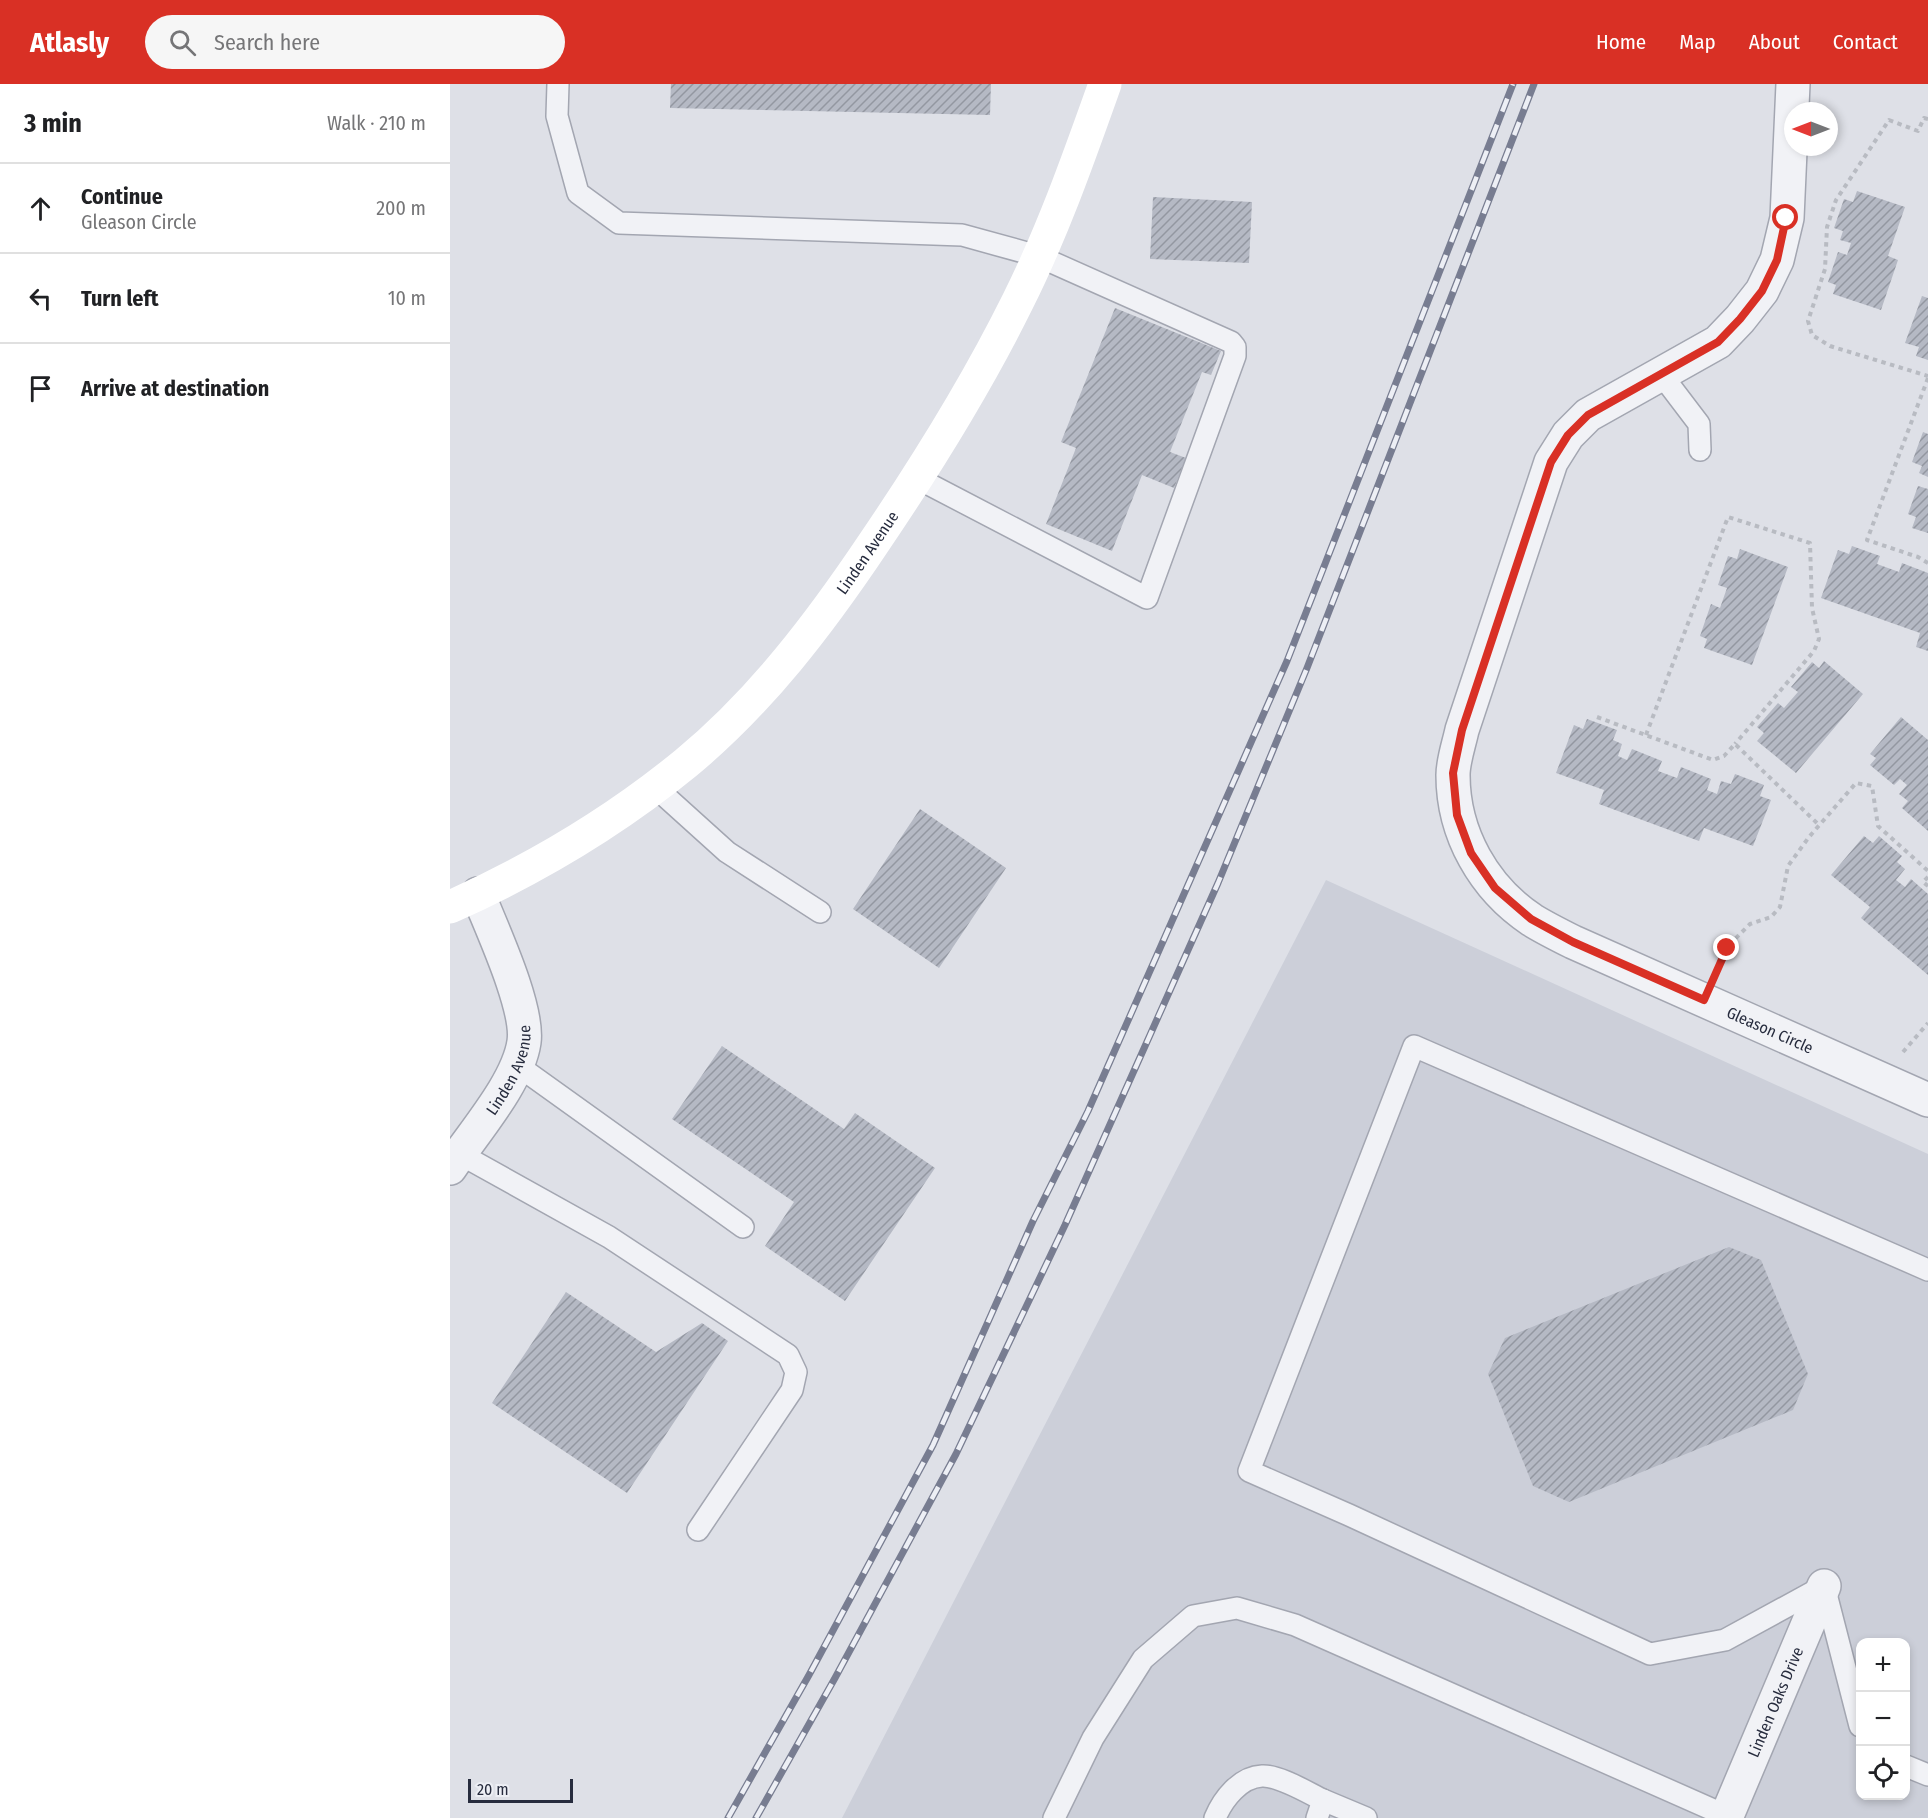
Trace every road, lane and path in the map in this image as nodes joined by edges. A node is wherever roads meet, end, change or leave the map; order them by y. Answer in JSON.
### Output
{"nodes":[{"id":1,"x":558,"y":84,"type":"edge"},
{"id":2,"x":1105,"y":84,"type":"edge"},
{"id":3,"x":1794,"y":84,"type":"edge"},
{"id":4,"x":1928,"y":119,"type":"edge"},
{"id":5,"x":1038,"y":256,"type":"junction"},
{"id":6,"x":1661,"y":374,"type":"junction"},
{"id":7,"x":1928,"y":377,"type":"edge"},
{"id":8,"x":1700,"y":450,"type":"dead end"},
{"id":9,"x":917,"y":478,"type":"junction"},
{"id":10,"x":1928,"y":563,"type":"edge"},
{"id":11,"x":1597,"y":717,"type":"dead end"},
{"id":12,"x":1646,"y":735,"type":"junction"},
{"id":13,"x":1735,"y":744,"type":"junction"},
{"id":14,"x":655,"y":787,"type":"junction"},
{"id":15,"x":1819,"y":825,"type":"junction"},
{"id":16,"x":1928,"y":871,"type":"edge"},
{"id":17,"x":1928,"y":877,"type":"edge"},
{"id":18,"x":1928,"y":886,"type":"edge"},
{"id":19,"x":464,"y":900,"type":"edge"},
{"id":20,"x":820,"y":912,"type":"dead end"},
{"id":21,"x":1704,"y":1000,"type":"junction"},
{"id":22,"x":517,"y":1065,"type":"junction"},
{"id":23,"x":1928,"y":1100,"type":"edge"},
{"id":24,"x":455,"y":1161,"type":"edge"},
{"id":25,"x":743,"y":1227,"type":"dead end"},
{"id":26,"x":1928,"y":1270,"type":"edge"},
{"id":27,"x":698,"y":1530,"type":"dead end"},
{"id":28,"x":1824,"y":1586,"type":"junction"},
{"id":29,"x":1856,"y":1710,"type":"edge"},
{"id":30,"x":1910,"y":1768,"type":"edge"},
{"id":31,"x":1928,"y":1775,"type":"edge"},
{"id":32,"x":1320,"y":1809,"type":"edge"},
{"id":33,"x":1726,"y":1817,"type":"edge"},
{"id":34,"x":1054,"y":1818,"type":"edge"},
{"id":35,"x":1215,"y":1818,"type":"edge"},
{"id":36,"x":1366,"y":1818,"type":"edge"}],
"edges":[{"from":1,"to":5,"type":"lane"},
{"from":2,"to":5,"type":"main road","name":"Linden Avenue"},
{"from":3,"to":6,"type":"street","name":"Gleason Circle"},
{"from":4,"to":7,"type":"path"},
{"from":5,"to":9,"type":"main road","name":"Linden Avenue"},
{"from":5,"to":9,"type":"lane"},
{"from":6,"to":8,"type":"lane"},
{"from":6,"to":21,"type":"street","name":"Gleason Circle"},
{"from":7,"to":10,"type":"path"},
{"from":9,"to":14,"type":"main road","name":"Linden Avenue"},
{"from":11,"to":12,"type":"path"},
{"from":12,"to":13,"type":"path"},
{"from":12,"to":13,"type":"path"},
{"from":13,"to":15,"type":"path"},
{"from":14,"to":19,"type":"main road","name":"Linden Avenue"},
{"from":14,"to":20,"type":"lane"},
{"from":15,"to":16,"type":"path"},
{"from":15,"to":21,"type":"path"},
{"from":17,"to":18,"type":"path"},
{"from":19,"to":22,"type":"street","name":"Linden Avenue"},
{"from":21,"to":23,"type":"street","name":"Gleason Circle"},
{"from":22,"to":24,"type":"street","name":"Linden Avenue"},
{"from":22,"to":25,"type":"lane"},
{"from":24,"to":27,"type":"lane"},
{"from":26,"to":28,"type":"lane"},
{"from":28,"to":29,"type":"lane"},
{"from":28,"to":33,"type":"street","name":"Linden Oaks Drive"},
{"from":30,"to":31,"type":"lane"},
{"from":32,"to":35,"type":"lane"},
{"from":32,"to":36,"type":"lane"},
{"from":33,"to":34,"type":"lane"}]}
